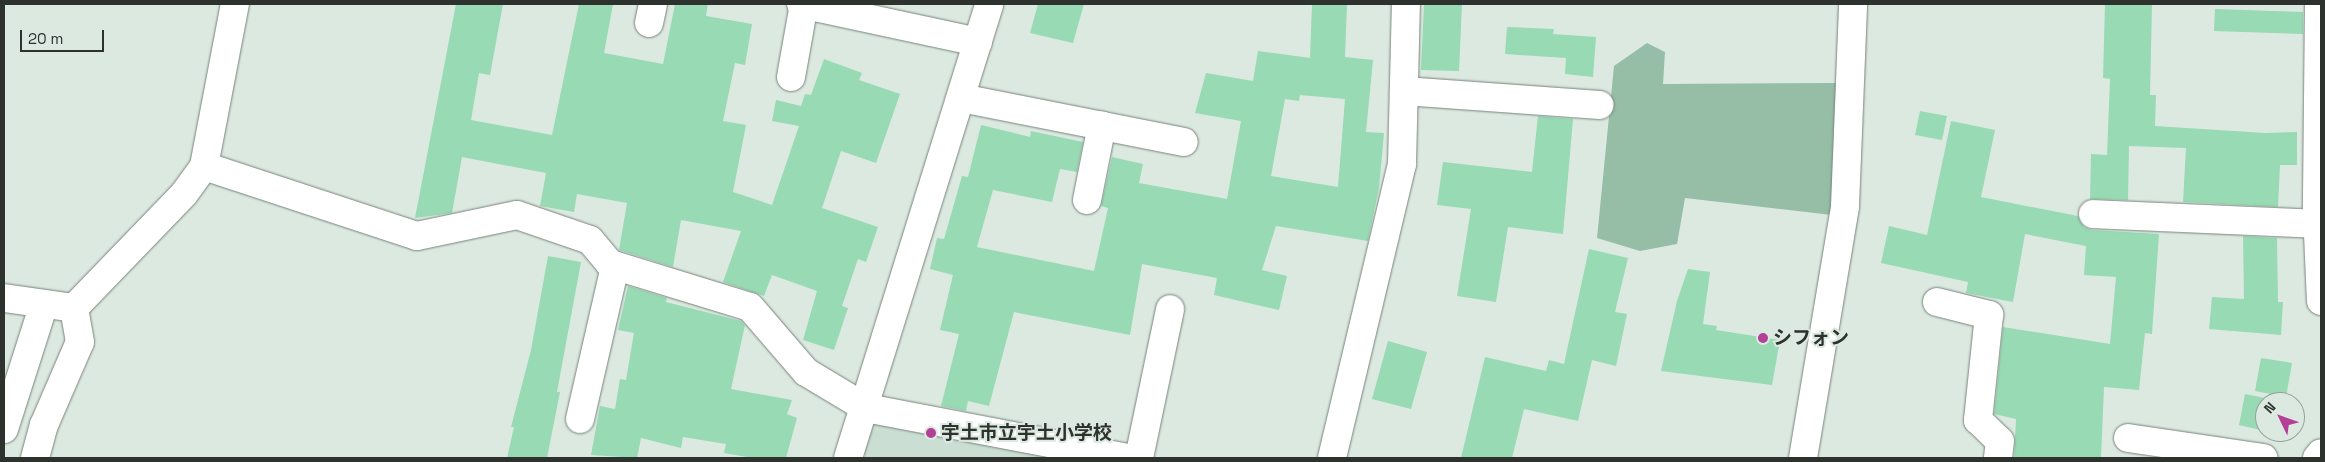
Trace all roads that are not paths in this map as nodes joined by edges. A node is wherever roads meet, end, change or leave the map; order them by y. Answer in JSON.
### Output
{"nodes":[{"id":1,"x":235,"y":4,"type":"edge"},
{"id":2,"x":803,"y":4,"type":"edge"},
{"id":3,"x":989,"y":4,"type":"edge"},
{"id":4,"x":1406,"y":4,"type":"edge"},
{"id":5,"x":1853,"y":4,"type":"edge"},
{"id":6,"x":2319,"y":4,"type":"edge"},
{"id":7,"x":978,"y":42,"type":"junction"},
{"id":8,"x":790,"y":77,"type":"dead end"},
{"id":9,"x":1404,"y":91,"type":"junction"},
{"id":10,"x":961,"y":98,"type":"junction"},
{"id":11,"x":1600,"y":105,"type":"dead end"},
{"id":12,"x":1102,"y":125,"type":"junction"},
{"id":13,"x":1184,"y":142,"type":"dead end"},
{"id":14,"x":204,"y":166,"type":"junction"},
{"id":15,"x":1088,"y":200,"type":"dead end"},
{"id":16,"x":2093,"y":214,"type":"dead end"},
{"id":17,"x":2319,"y":215,"type":"edge"},
{"id":18,"x":615,"y":266,"type":"junction"},
{"id":19,"x":4,"y":298,"type":"edge"},
{"id":20,"x":2321,"y":301,"type":"edge"},
{"id":21,"x":1937,"y":302,"type":"dead end"},
{"id":22,"x":44,"y":304,"type":"junction"},
{"id":23,"x":74,"y":308,"type":"junction"},
{"id":24,"x":1170,"y":309,"type":"dead end"},
{"id":25,"x":866,"y":408,"type":"junction"},
{"id":26,"x":580,"y":419,"type":"dead end"},
{"id":27,"x":4,"y":429,"type":"edge"},
{"id":28,"x":2128,"y":438,"type":"dead end"},
{"id":29,"x":2321,"y":453,"type":"edge"},
{"id":30,"x":35,"y":458,"type":"edge"},
{"id":31,"x":848,"y":458,"type":"edge"},
{"id":32,"x":1128,"y":458,"type":"edge"},
{"id":33,"x":1139,"y":458,"type":"edge"},
{"id":34,"x":1332,"y":458,"type":"edge"},
{"id":35,"x":1803,"y":458,"type":"edge"},
{"id":36,"x":1998,"y":458,"type":"edge"},
{"id":37,"x":2264,"y":458,"type":"edge"},
{"id":38,"x":2317,"y":458,"type":"edge"}],
"edges":[{"from":1,"to":14,"type":"street"},
{"from":2,"to":7,"type":"street"},
{"from":2,"to":8,"type":"street"},
{"from":3,"to":7,"type":"street"},
{"from":4,"to":9,"type":"street"},
{"from":5,"to":35,"type":"street"},
{"from":6,"to":17,"type":"street"},
{"from":7,"to":10,"type":"street"},
{"from":9,"to":11,"type":"street"},
{"from":9,"to":34,"type":"street"},
{"from":10,"to":12,"type":"street"},
{"from":10,"to":25,"type":"street"},
{"from":12,"to":13,"type":"street"},
{"from":12,"to":15,"type":"street"},
{"from":14,"to":18,"type":"street"},
{"from":14,"to":23,"type":"street"},
{"from":16,"to":17,"type":"street"},
{"from":17,"to":20,"type":"street"},
{"from":18,"to":25,"type":"street"},
{"from":18,"to":26,"type":"street"},
{"from":19,"to":22,"type":"street"},
{"from":21,"to":36,"type":"street"},
{"from":22,"to":23,"type":"street"},
{"from":22,"to":27,"type":"street"},
{"from":23,"to":30,"type":"street"},
{"from":24,"to":33,"type":"street"},
{"from":25,"to":31,"type":"street"},
{"from":25,"to":32,"type":"street"},
{"from":28,"to":37,"type":"street"},
{"from":29,"to":38,"type":"street"}]}
